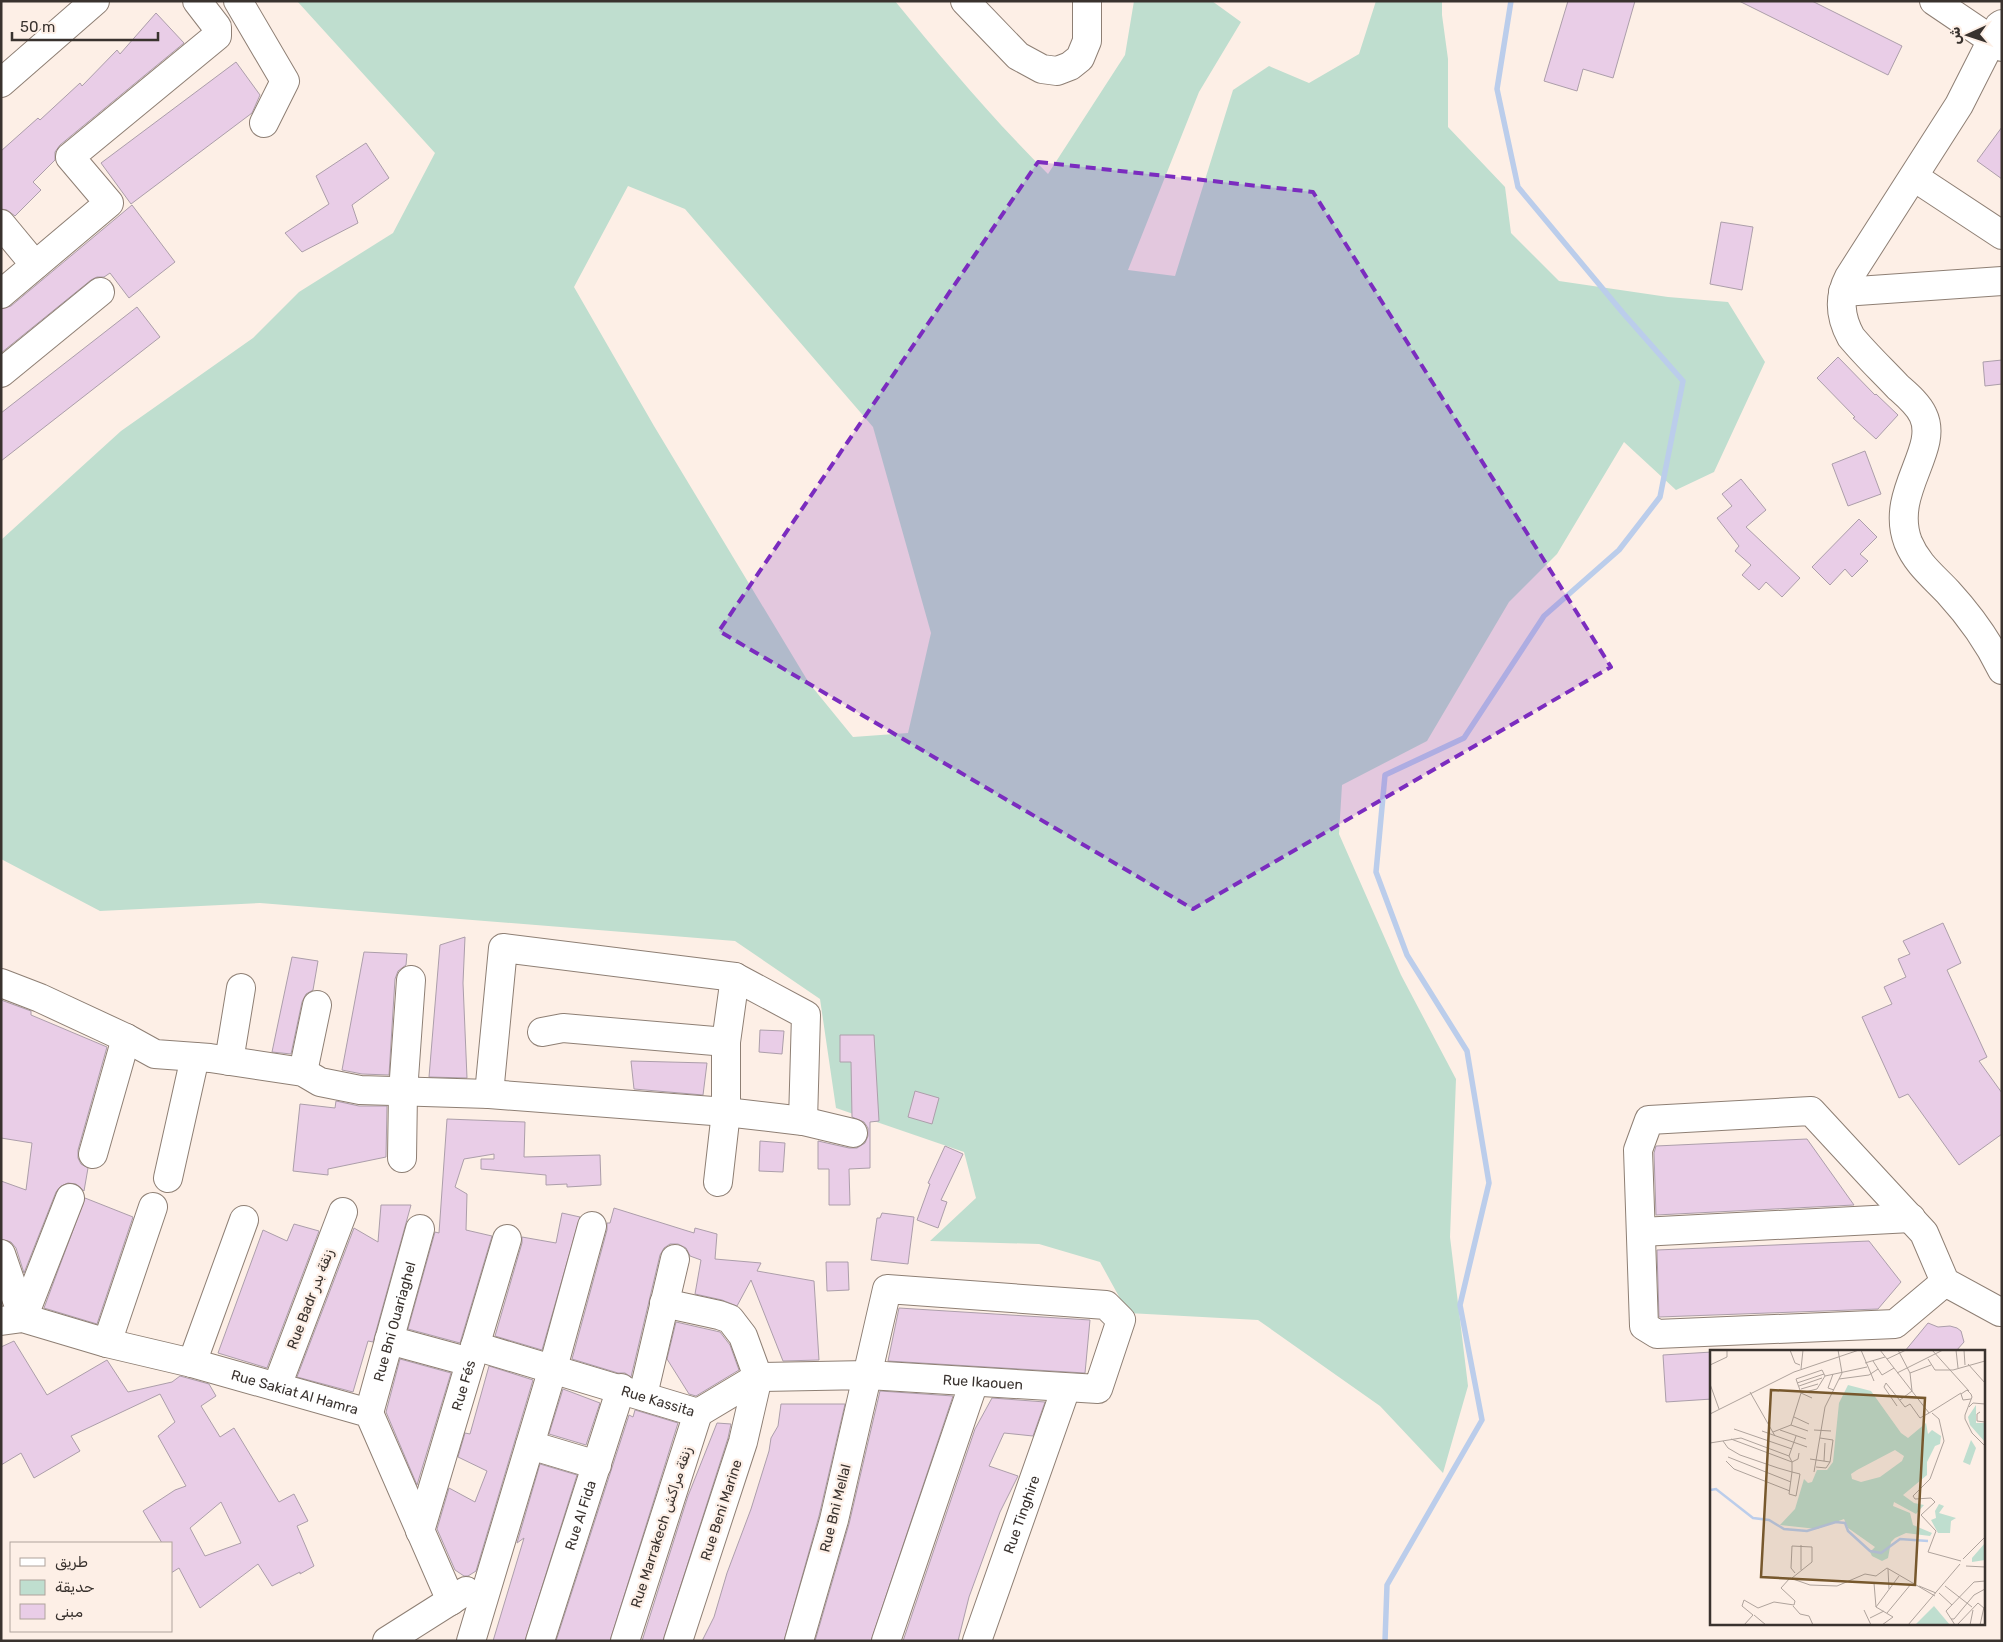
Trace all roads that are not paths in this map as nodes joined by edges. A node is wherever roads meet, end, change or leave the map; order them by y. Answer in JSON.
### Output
{"nodes":[{"id":1,"x":95,"y":1,"type":"edge"},
{"id":2,"x":197,"y":1,"type":"edge"},
{"id":3,"x":238,"y":1,"type":"edge"},
{"id":4,"x":965,"y":1,"type":"edge"},
{"id":5,"x":1087,"y":1,"type":"edge"},
{"id":6,"x":1934,"y":1,"type":"edge"},
{"id":7,"x":1998,"y":28,"type":"edge"},
{"id":8,"x":1,"y":83,"type":"edge"},
{"id":9,"x":264,"y":123,"type":"dead end"},
{"id":10,"x":1914,"y":177,"type":"junction"},
{"id":11,"x":1,"y":224,"type":"edge"},
{"id":12,"x":2002,"y":235,"type":"edge"},
{"id":13,"x":35,"y":265,"type":"junction"},
{"id":14,"x":2002,"y":281,"type":"edge"},
{"id":15,"x":100,"y":292,"type":"dead end"},
{"id":16,"x":1843,"y":292,"type":"junction"},
{"id":17,"x":1,"y":294,"type":"edge"},
{"id":18,"x":1,"y":373,"type":"edge"},
{"id":19,"x":2002,"y":670,"type":"edge"},
{"id":20,"x":735,"y":977,"type":"junction"},
{"id":21,"x":412,"y":980,"type":"dead end"},
{"id":22,"x":1,"y":983,"type":"edge"},
{"id":23,"x":241,"y":988,"type":"dead end"},
{"id":24,"x":317,"y":1005,"type":"dead end"},
{"id":25,"x":542,"y":1032,"type":"dead end"},
{"id":26,"x":126,"y":1038,"type":"junction"},
{"id":27,"x":726,"y":1042,"type":"junction"},
{"id":28,"x":195,"y":1058,"type":"junction"},
{"id":29,"x":228,"y":1061,"type":"junction"},
{"id":30,"x":303,"y":1072,"type":"junction"},
{"id":31,"x":403,"y":1092,"type":"junction"},
{"id":32,"x":489,"y":1094,"type":"junction"},
{"id":33,"x":726,"y":1112,"type":"junction"},
{"id":34,"x":803,"y":1121,"type":"junction"},
{"id":35,"x":853,"y":1133,"type":"dead end"},
{"id":36,"x":93,"y":1154,"type":"dead end"},
{"id":37,"x":402,"y":1158,"type":"dead end"},
{"id":38,"x":168,"y":1178,"type":"dead end"},
{"id":39,"x":718,"y":1182,"type":"dead end"},
{"id":40,"x":70,"y":1198,"type":"dead end"},
{"id":41,"x":153,"y":1207,"type":"dead end"},
{"id":42,"x":343,"y":1212,"type":"dead end"},
{"id":43,"x":1911,"y":1218,"type":"junction"},
{"id":44,"x":244,"y":1220,"type":"dead end"},
{"id":45,"x":592,"y":1226,"type":"dead end"},
{"id":46,"x":420,"y":1229,"type":"dead end"},
{"id":47,"x":1641,"y":1232,"type":"junction"},
{"id":48,"x":507,"y":1239,"type":"dead end"},
{"id":49,"x":1,"y":1254,"type":"edge"},
{"id":50,"x":675,"y":1259,"type":"dead end"},
{"id":51,"x":1945,"y":1282,"type":"junction"},
{"id":52,"x":664,"y":1303,"type":"junction"},
{"id":53,"x":2001,"y":1314,"type":"edge"},
{"id":54,"x":12,"y":1320,"type":"edge"},
{"id":55,"x":389,"y":1340,"type":"junction"},
{"id":56,"x":107,"y":1343,"type":"junction"},
{"id":57,"x":472,"y":1354,"type":"junction"},
{"id":58,"x":192,"y":1363,"type":"junction"},
{"id":59,"x":553,"y":1368,"type":"junction"},
{"id":60,"x":868,"y":1375,"type":"junction"},
{"id":61,"x":758,"y":1377,"type":"junction"},
{"id":62,"x":974,"y":1382,"type":"junction"},
{"id":63,"x":277,"y":1386,"type":"junction"},
{"id":64,"x":1066,"y":1388,"type":"junction"},
{"id":65,"x":1098,"y":1389,"type":"joint"},
{"id":66,"x":632,"y":1392,"type":"junction"},
{"id":67,"x":369,"y":1413,"type":"junction"},
{"id":68,"x":698,"y":1413,"type":"junction"},
{"id":69,"x":530,"y":1445,"type":"junction"},
{"id":70,"x":597,"y":1465,"type":"junction"},
{"id":71,"x":420,"y":1531,"type":"junction"},
{"id":72,"x":490,"y":1576,"type":"junction"},
{"id":73,"x":451,"y":1601,"type":"junction"},
{"id":74,"x":387,"y":1641,"type":"edge"},
{"id":75,"x":471,"y":1641,"type":"edge"},
{"id":76,"x":540,"y":1641,"type":"edge"},
{"id":77,"x":624,"y":1641,"type":"edge"},
{"id":78,"x":678,"y":1641,"type":"edge"},
{"id":79,"x":799,"y":1641,"type":"edge"},
{"id":80,"x":886,"y":1641,"type":"edge"},
{"id":81,"x":976,"y":1641,"type":"edge"}],
"edges":[{"from":1,"to":8,"type":"street"},
{"from":2,"to":13,"type":"street"},
{"from":3,"to":9,"type":"street"},
{"from":4,"to":5,"type":"street"},
{"from":6,"to":7,"type":"street"},
{"from":7,"to":10,"type":"street"},
{"from":10,"to":12,"type":"street"},
{"from":10,"to":16,"type":"street"},
{"from":11,"to":13,"type":"street"},
{"from":13,"to":17,"type":"street"},
{"from":14,"to":16,"type":"street"},
{"from":15,"to":18,"type":"street"},
{"from":16,"to":19,"type":"street"},
{"from":20,"to":27,"type":"street"},
{"from":20,"to":32,"type":"street"},
{"from":20,"to":34,"type":"street"},
{"from":21,"to":31,"type":"street"},
{"from":22,"to":26,"type":"street"},
{"from":23,"to":29,"type":"street"},
{"from":24,"to":30,"type":"street"},
{"from":25,"to":27,"type":"street"},
{"from":26,"to":28,"type":"street"},
{"from":26,"to":36,"type":"street"},
{"from":27,"to":33,"type":"street"},
{"from":28,"to":29,"type":"street"},
{"from":28,"to":38,"type":"street"},
{"from":29,"to":30,"type":"street"},
{"from":30,"to":31,"type":"street"},
{"from":31,"to":32,"type":"street"},
{"from":31,"to":37,"type":"street"},
{"from":32,"to":33,"type":"street"},
{"from":33,"to":34,"type":"street"},
{"from":33,"to":39,"type":"street"},
{"from":34,"to":35,"type":"street"},
{"from":40,"to":54,"type":"street"},
{"from":41,"to":56,"type":"street"},
{"from":42,"to":63,"type":"street","name":"Rue Badr زنقة بدر"},
{"from":43,"to":47,"type":"street"},
{"from":43,"to":47,"type":"street"},
{"from":43,"to":51,"type":"street"},
{"from":44,"to":58,"type":"street"},
{"from":45,"to":59,"type":"street"},
{"from":46,"to":55,"type":"street","name":"Rue Bni Ouariaghel"},
{"from":47,"to":51,"type":"street"},
{"from":48,"to":57,"type":"street","name":"Rue Fés"},
{"from":49,"to":54,"type":"street"},
{"from":50,"to":52,"type":"street","name":"Rue Al Fida"},
{"from":51,"to":53,"type":"street"},
{"from":52,"to":61,"type":"street"},
{"from":52,"to":66,"type":"street","name":"Rue Al Fida"},
{"from":54,"to":56,"type":"street","name":"Rue Sakiat Al Hamra"},
{"from":55,"to":57,"type":"street","name":"Rue Kassita"},
{"from":55,"to":67,"type":"street","name":"Rue Bni Ouariaghel"},
{"from":56,"to":58,"type":"street","name":"Rue Sakiat Al Hamra"},
{"from":57,"to":59,"type":"street","name":"Rue Kassita"},
{"from":57,"to":71,"type":"street","name":"Rue Fés"},
{"from":58,"to":63,"type":"street","name":"Rue Sakiat Al Hamra"},
{"from":59,"to":66,"type":"street","name":"Rue Kassita"},
{"from":59,"to":69,"type":"street"},
{"from":60,"to":61,"type":"street","name":"Rue Kassita"},
{"from":60,"to":62,"type":"street","name":"Rue Ikaouen"},
{"from":60,"to":65,"type":"street","name":"Rue Bni Mellal"},
{"from":60,"to":79,"type":"street","name":"Rue Bni Mellal"},
{"from":61,"to":68,"type":"street","name":"Rue Kassita"},
{"from":61,"to":78,"type":"street","name":"Rue Beni Marine"},
{"from":62,"to":64,"type":"street","name":"Rue Ikaouen"},
{"from":62,"to":80,"type":"street"},
{"from":63,"to":67,"type":"street","name":"Rue Sakiat Al Hamra"},
{"from":64,"to":65,"type":"street","name":"Rue Ikaouen"},
{"from":64,"to":81,"type":"street","name":"Rue Tinghire"},
{"from":66,"to":68,"type":"street","name":"Rue Kassita"},
{"from":66,"to":70,"type":"street","name":"Rue Al Fida"},
{"from":67,"to":71,"type":"street","name":"Rue Sakiat Al Hamra"},
{"from":68,"to":77,"type":"street","name":"Rue Marrakech زنقة مراكش"},
{"from":69,"to":70,"type":"street"},
{"from":69,"to":72,"type":"street"},
{"from":70,"to":76,"type":"street","name":"Rue Al Fida"},
{"from":71,"to":73,"type":"street","name":"Rue Sakiat Al Hamra"},
{"from":72,"to":73,"type":"street"},
{"from":72,"to":75,"type":"street"},
{"from":73,"to":74,"type":"street"}]}
